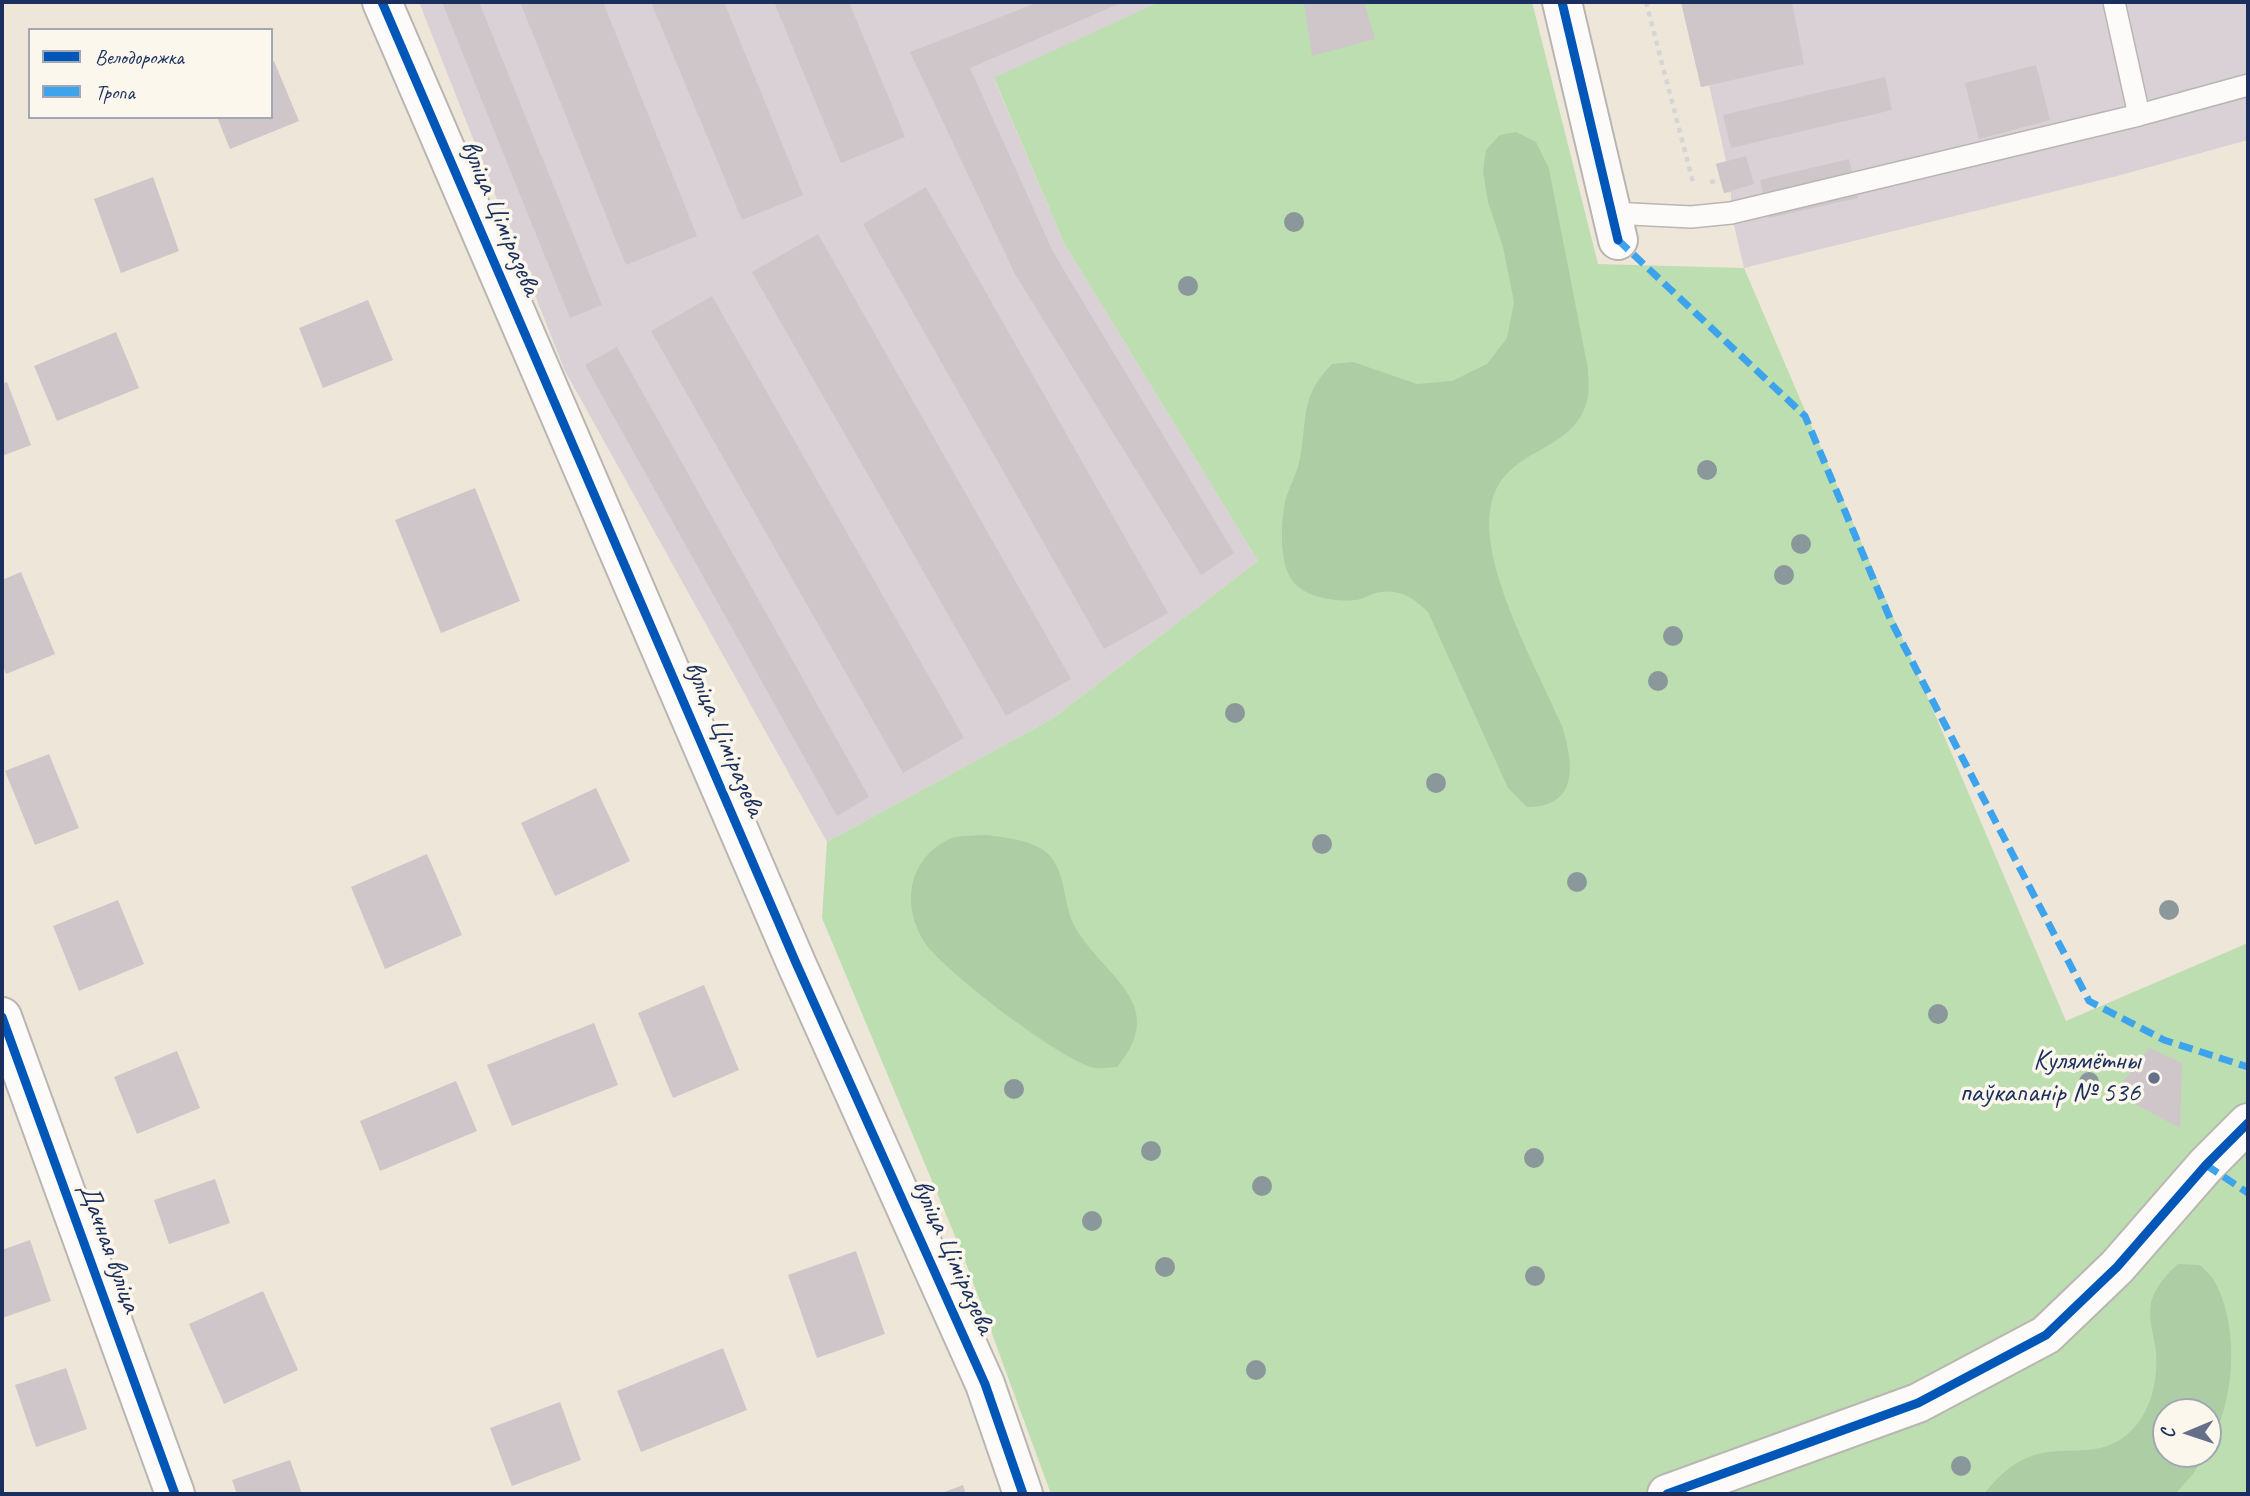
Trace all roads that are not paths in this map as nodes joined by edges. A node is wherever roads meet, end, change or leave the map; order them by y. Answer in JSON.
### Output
{"nodes":[{"id":1,"x":382,"y":2,"type":"edge"},
{"id":2,"x":1562,"y":2,"type":"edge"},
{"id":3,"x":2114,"y":2,"type":"edge"},
{"id":4,"x":2248,"y":85,"type":"edge"},
{"id":5,"x":2139,"y":115,"type":"junction"},
{"id":6,"x":1615,"y":226,"type":"joint"},
{"id":7,"x":2,"y":1017,"type":"edge"},
{"id":8,"x":2248,"y":1123,"type":"edge"},
{"id":9,"x":174,"y":1494,"type":"edge"},
{"id":10,"x":1023,"y":1494,"type":"edge"},
{"id":11,"x":1667,"y":1494,"type":"edge"}],
"edges":[{"from":1,"to":10,"type":"street","name":"вуліца Ціміразева"},
{"from":2,"to":6,"type":"street"},
{"from":3,"to":5,"type":"lane"},
{"from":4,"to":5,"type":"lane"},
{"from":5,"to":6,"type":"lane"},
{"from":7,"to":9,"type":"street","name":"Дачная вуліца"},
{"from":8,"to":11,"type":"street"}]}
